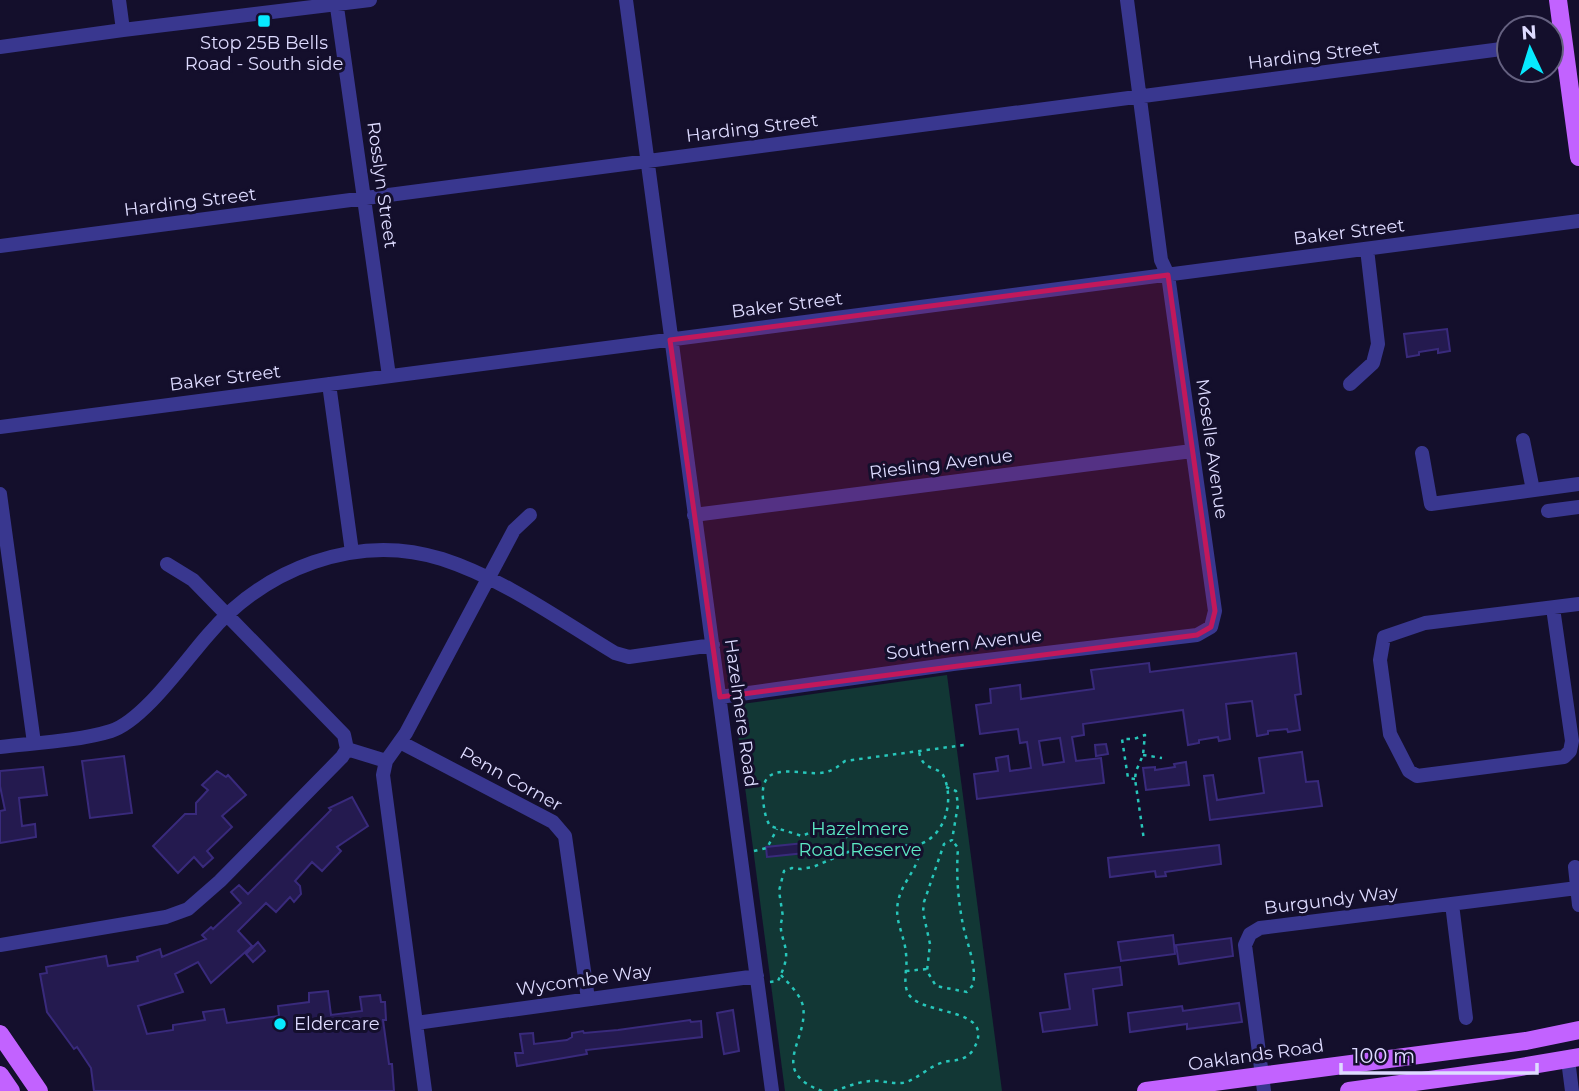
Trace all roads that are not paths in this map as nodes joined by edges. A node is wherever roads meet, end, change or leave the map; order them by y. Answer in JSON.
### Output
{"nodes":[{"id":1,"x":119,"y":0,"type":"edge"},
{"id":2,"x":370,"y":0,"type":"edge"},
{"id":3,"x":626,"y":0,"type":"edge"},
{"id":4,"x":1127,"y":0,"type":"edge"},
{"id":5,"x":337,"y":2,"type":"edge"},
{"id":6,"x":123,"y":30,"type":"junction"},
{"id":7,"x":0,"y":47,"type":"edge"},
{"id":8,"x":1495,"y":50,"type":"edge"},
{"id":9,"x":1573,"y":70,"type":"edge"},
{"id":10,"x":1139,"y":97,"type":"junction"},
{"id":11,"x":1579,"y":157,"type":"edge"},
{"id":12,"x":647,"y":161,"type":"junction"},
{"id":13,"x":365,"y":198,"type":"junction"},
{"id":14,"x":1579,"y":221,"type":"edge"},
{"id":15,"x":0,"y":246,"type":"edge"},
{"id":16,"x":1367,"y":250,"type":"junction"},
{"id":17,"x":1168,"y":275,"type":"junction"},
{"id":18,"x":670,"y":340,"type":"junction"},
{"id":19,"x":389,"y":376,"type":"junction"},
{"id":20,"x":329,"y":384,"type":"junction"},
{"id":21,"x":1350,"y":384,"type":"dead end"},
{"id":22,"x":0,"y":427,"type":"edge"},
{"id":23,"x":1523,"y":440,"type":"dead end"},
{"id":24,"x":1192,"y":451,"type":"junction"},
{"id":25,"x":1422,"y":453,"type":"dead end"},
{"id":26,"x":1579,"y":484,"type":"edge"},
{"id":27,"x":1533,"y":490,"type":"junction"},
{"id":28,"x":0,"y":494,"type":"edge"},
{"id":29,"x":1579,"y":507,"type":"edge"},
{"id":30,"x":1548,"y":511,"type":"dead end"},
{"id":31,"x":530,"y":515,"type":"dead end"},
{"id":32,"x":694,"y":515,"type":"junction"},
{"id":33,"x":352,"y":552,"type":"junction"},
{"id":34,"x":167,"y":564,"type":"dead end"},
{"id":35,"x":489,"y":578,"type":"junction"},
{"id":36,"x":1579,"y":604,"type":"edge"},
{"id":37,"x":1553,"y":608,"type":"junction"},
{"id":38,"x":225,"y":614,"type":"junction"},
{"id":39,"x":1211,"y":627,"type":"joint"},
{"id":40,"x":713,"y":645,"type":"junction"},
{"id":41,"x":720,"y":697,"type":"junction"},
{"id":42,"x":400,"y":742,"type":"junction"},
{"id":43,"x":34,"y":743,"type":"junction"},
{"id":44,"x":0,"y":747,"type":"edge"},
{"id":45,"x":347,"y":748,"type":"junction"},
{"id":46,"x":386,"y":761,"type":"junction"},
{"id":47,"x":1575,"y":867,"type":"dead end"},
{"id":48,"x":1577,"y":888,"type":"junction"},
{"id":49,"x":1452,"y":904,"type":"junction"},
{"id":50,"x":1579,"y":905,"type":"edge"},
{"id":51,"x":0,"y":945,"type":"edge"},
{"id":52,"x":758,"y":980,"type":"junction"},
{"id":53,"x":587,"y":999,"type":"junction"},
{"id":54,"x":1466,"y":1018,"type":"dead end"},
{"id":55,"x":416,"y":1023,"type":"junction"},
{"id":56,"x":1579,"y":1030,"type":"edge"},
{"id":57,"x":0,"y":1034,"type":"edge"},
{"id":58,"x":1458,"y":1049,"type":"junction"},
{"id":59,"x":1430,"y":1053,"type":"junction"},
{"id":60,"x":1574,"y":1058,"type":"edge"},
{"id":61,"x":0,"y":1075,"type":"edge"},
{"id":62,"x":1457,"y":1076,"type":"junction"},
{"id":63,"x":1432,"y":1080,"type":"junction"},
{"id":64,"x":1263,"y":1083,"type":"edge"},
{"id":65,"x":11,"y":1091,"type":"edge"},
{"id":66,"x":39,"y":1091,"type":"edge"},
{"id":67,"x":425,"y":1091,"type":"edge"},
{"id":68,"x":772,"y":1091,"type":"edge"},
{"id":69,"x":1146,"y":1091,"type":"edge"},
{"id":70,"x":1349,"y":1091,"type":"edge"},
{"id":71,"x":1572,"y":1091,"type":"edge"}],
"edges":[{"from":1,"to":6,"type":"street"},
{"from":2,"to":5,"type":"street"},
{"from":3,"to":12,"type":"street","name":"Hazelmere Road"},
{"from":4,"to":10,"type":"street","name":"Moselle Avenue"},
{"from":5,"to":6,"type":"street"},
{"from":5,"to":13,"type":"street","name":"Rosslyn Street"},
{"from":6,"to":7,"type":"street"},
{"from":8,"to":10,"type":"street","name":"Harding Street"},
{"from":9,"to":11,"type":"main road"},
{"from":10,"to":12,"type":"street","name":"Harding Street"},
{"from":10,"to":17,"type":"street","name":"Moselle Avenue"},
{"from":12,"to":13,"type":"street","name":"Harding Street"},
{"from":12,"to":18,"type":"street","name":"Hazelmere Road"},
{"from":13,"to":15,"type":"street","name":"Harding Street"},
{"from":13,"to":19,"type":"street","name":"Rosslyn Street"},
{"from":14,"to":16,"type":"street","name":"Baker Street"},
{"from":16,"to":17,"type":"street","name":"Baker Street"},
{"from":16,"to":21,"type":"street"},
{"from":17,"to":18,"type":"street","name":"Baker Street"},
{"from":17,"to":24,"type":"street","name":"Moselle Avenue"},
{"from":18,"to":19,"type":"street","name":"Baker Street"},
{"from":18,"to":32,"type":"street","name":"Hazelmere Road"},
{"from":19,"to":20,"type":"street","name":"Baker Street"},
{"from":20,"to":22,"type":"street","name":"Baker Street"},
{"from":20,"to":33,"type":"street"},
{"from":23,"to":27,"type":"street"},
{"from":24,"to":32,"type":"street","name":"Riesling Avenue"},
{"from":24,"to":39,"type":"street","name":"Moselle Avenue"},
{"from":25,"to":27,"type":"street"},
{"from":26,"to":27,"type":"street"},
{"from":28,"to":43,"type":"street"},
{"from":29,"to":30,"type":"street"},
{"from":31,"to":35,"type":"street"},
{"from":32,"to":40,"type":"street","name":"Hazelmere Road"},
{"from":33,"to":35,"type":"street"},
{"from":33,"to":38,"type":"street"},
{"from":34,"to":38,"type":"street"},
{"from":35,"to":40,"type":"street"},
{"from":35,"to":42,"type":"street"},
{"from":36,"to":37,"type":"street"},
{"from":37,"to":37,"type":"street"},
{"from":38,"to":43,"type":"street"},
{"from":38,"to":45,"type":"street"},
{"from":39,"to":41,"type":"street","name":"Southern Avenue"},
{"from":40,"to":41,"type":"street","name":"Hazelmere Road"},
{"from":41,"to":52,"type":"street","name":"Hazelmere Road"},
{"from":42,"to":46,"type":"street"},
{"from":42,"to":53,"type":"street","name":"Penn Corner"},
{"from":43,"to":44,"type":"street"},
{"from":45,"to":46,"type":"street"},
{"from":45,"to":51,"type":"street"},
{"from":46,"to":55,"type":"street"},
{"from":47,"to":48,"type":"street"},
{"from":48,"to":49,"type":"street","name":"Burgundy Way"},
{"from":48,"to":50,"type":"street"},
{"from":49,"to":54,"type":"street"},
{"from":49,"to":64,"type":"street","name":"Burgundy Way"},
{"from":52,"to":53,"type":"street","name":"Wycombe Way"},
{"from":52,"to":68,"type":"street","name":"Hazelmere Road"},
{"from":53,"to":55,"type":"street","name":"Wycombe Way"},
{"from":55,"to":67,"type":"street"},
{"from":56,"to":58,"type":"main road","name":"Oaklands Road"},
{"from":57,"to":66,"type":"main road"},
{"from":58,"to":59,"type":"main road","name":"Oaklands Road"},
{"from":58,"to":62,"type":"main road"},
{"from":59,"to":63,"type":"main road"},
{"from":59,"to":64,"type":"main road","name":"Oaklands Road"},
{"from":60,"to":62,"type":"main road"},
{"from":60,"to":71,"type":"street"},
{"from":61,"to":65,"type":"main road"},
{"from":62,"to":63,"type":"main road"},
{"from":63,"to":70,"type":"main road"},
{"from":64,"to":69,"type":"main road","name":"Oaklands Road"}]}
